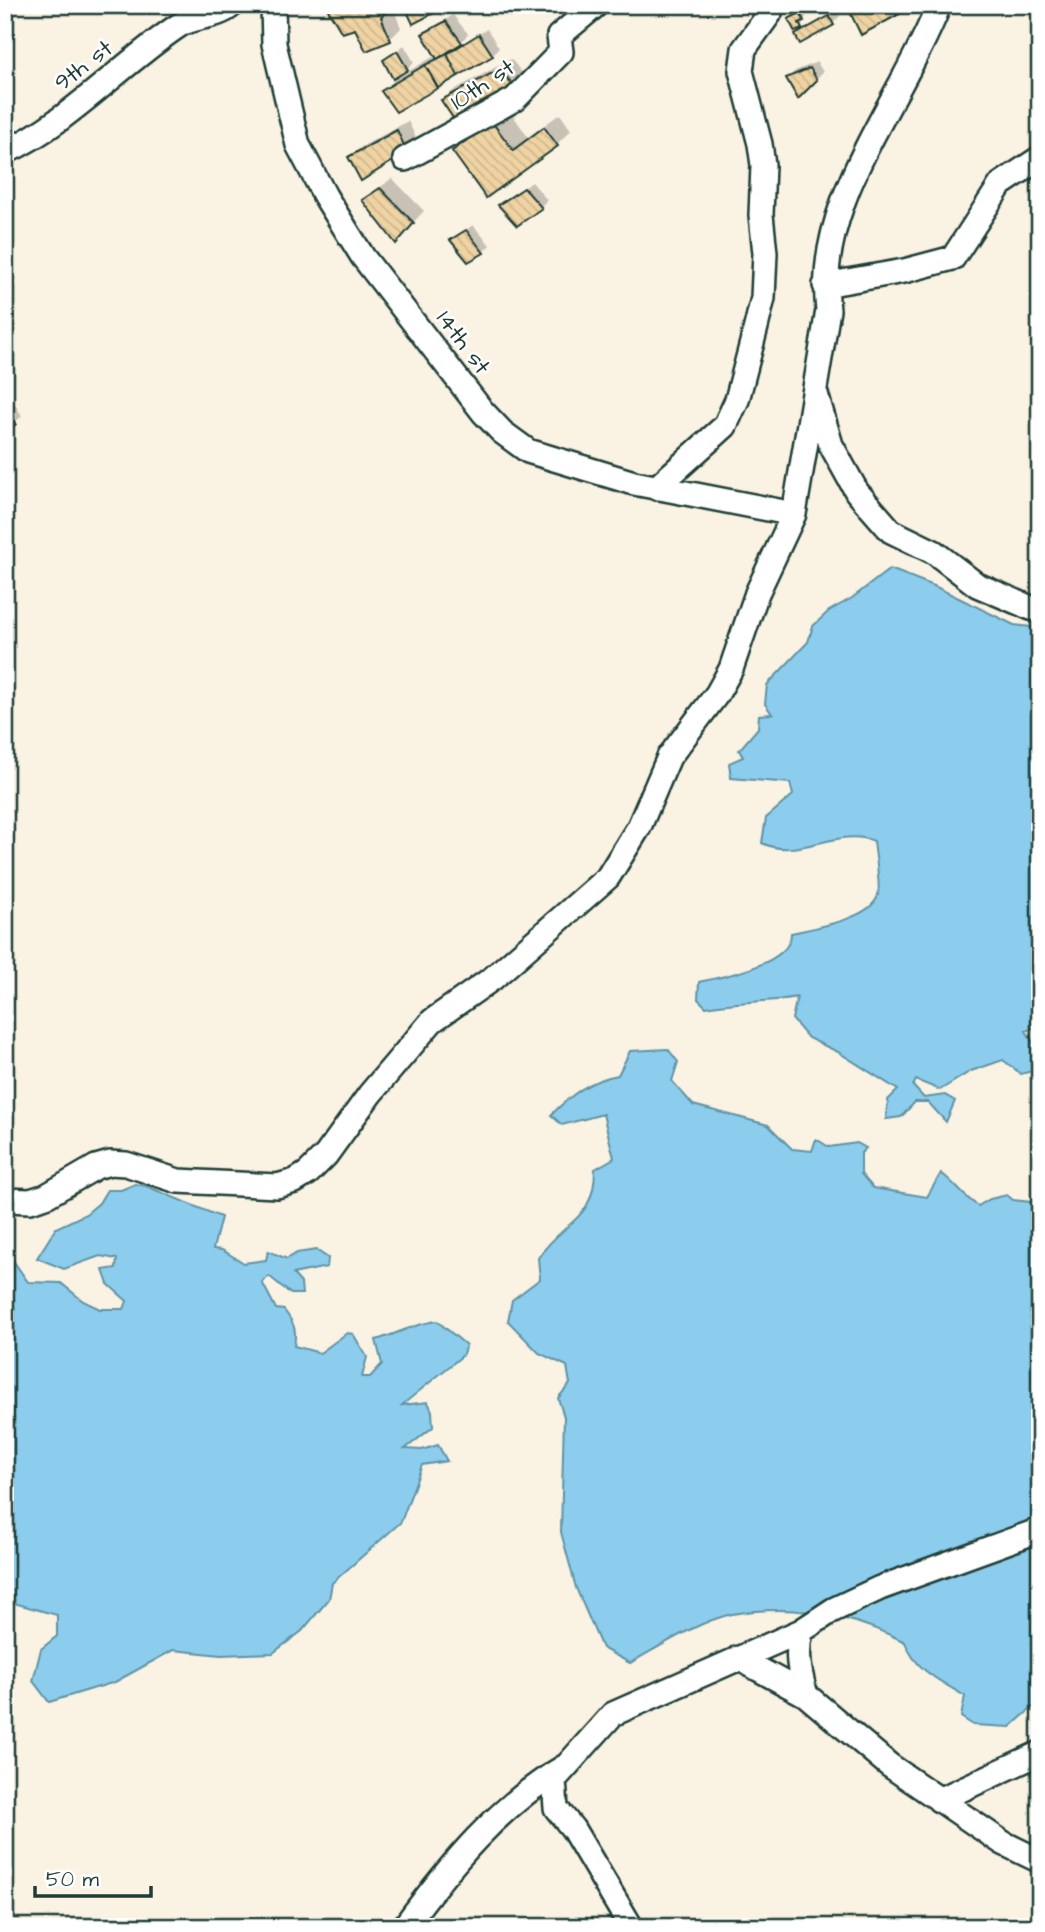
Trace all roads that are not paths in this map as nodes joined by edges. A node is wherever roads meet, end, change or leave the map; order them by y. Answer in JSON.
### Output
{"nodes":[{"id":1,"x":232,"y":5,"type":"edge"},
{"id":2,"x":273,"y":5,"type":"edge"},
{"id":3,"x":596,"y":5,"type":"edge"},
{"id":4,"x":767,"y":5,"type":"edge"},
{"id":5,"x":939,"y":5,"type":"edge"},
{"id":6,"x":5,"y":152,"type":"edge"},
{"id":7,"x":405,"y":159,"type":"dead end"},
{"id":8,"x":1040,"y":159,"type":"edge"},
{"id":9,"x":825,"y":285,"type":"junction"},
{"id":10,"x":814,"y":387,"type":"junction"},
{"id":11,"x":656,"y":488,"type":"junction"},
{"id":12,"x":794,"y":514,"type":"junction"},
{"id":13,"x":1040,"y":609,"type":"edge"},
{"id":14,"x":5,"y":1200,"type":"edge"},
{"id":15,"x":1040,"y":1530,"type":"edge"},
{"id":16,"x":801,"y":1631,"type":"junction"},
{"id":17,"x":738,"y":1658,"type":"junction"},
{"id":18,"x":806,"y":1695,"type":"junction"},
{"id":19,"x":1040,"y":1753,"type":"edge"},
{"id":20,"x":567,"y":1765,"type":"junction"},
{"id":21,"x":939,"y":1800,"type":"junction"},
{"id":22,"x":1040,"y":1861,"type":"edge"},
{"id":23,"x":404,"y":1927,"type":"edge"},
{"id":24,"x":631,"y":1927,"type":"edge"}],
"edges":[{"from":1,"to":6,"type":"street","name":"9th st"},
{"from":2,"to":11,"type":"street","name":"14th st"},
{"from":3,"to":7,"type":"street","name":"10th st"},
{"from":4,"to":11,"type":"street"},
{"from":5,"to":9,"type":"street"},
{"from":8,"to":9,"type":"street"},
{"from":9,"to":10,"type":"street"},
{"from":10,"to":12,"type":"street"},
{"from":10,"to":13,"type":"street"},
{"from":11,"to":12,"type":"street","name":"14th st"},
{"from":12,"to":14,"type":"street"},
{"from":15,"to":16,"type":"street"},
{"from":16,"to":17,"type":"street"},
{"from":16,"to":18,"type":"street"},
{"from":17,"to":18,"type":"street"},
{"from":17,"to":20,"type":"street"},
{"from":18,"to":21,"type":"street"},
{"from":19,"to":21,"type":"street"},
{"from":20,"to":23,"type":"street"},
{"from":20,"to":24,"type":"street"},
{"from":21,"to":22,"type":"street"}]}
